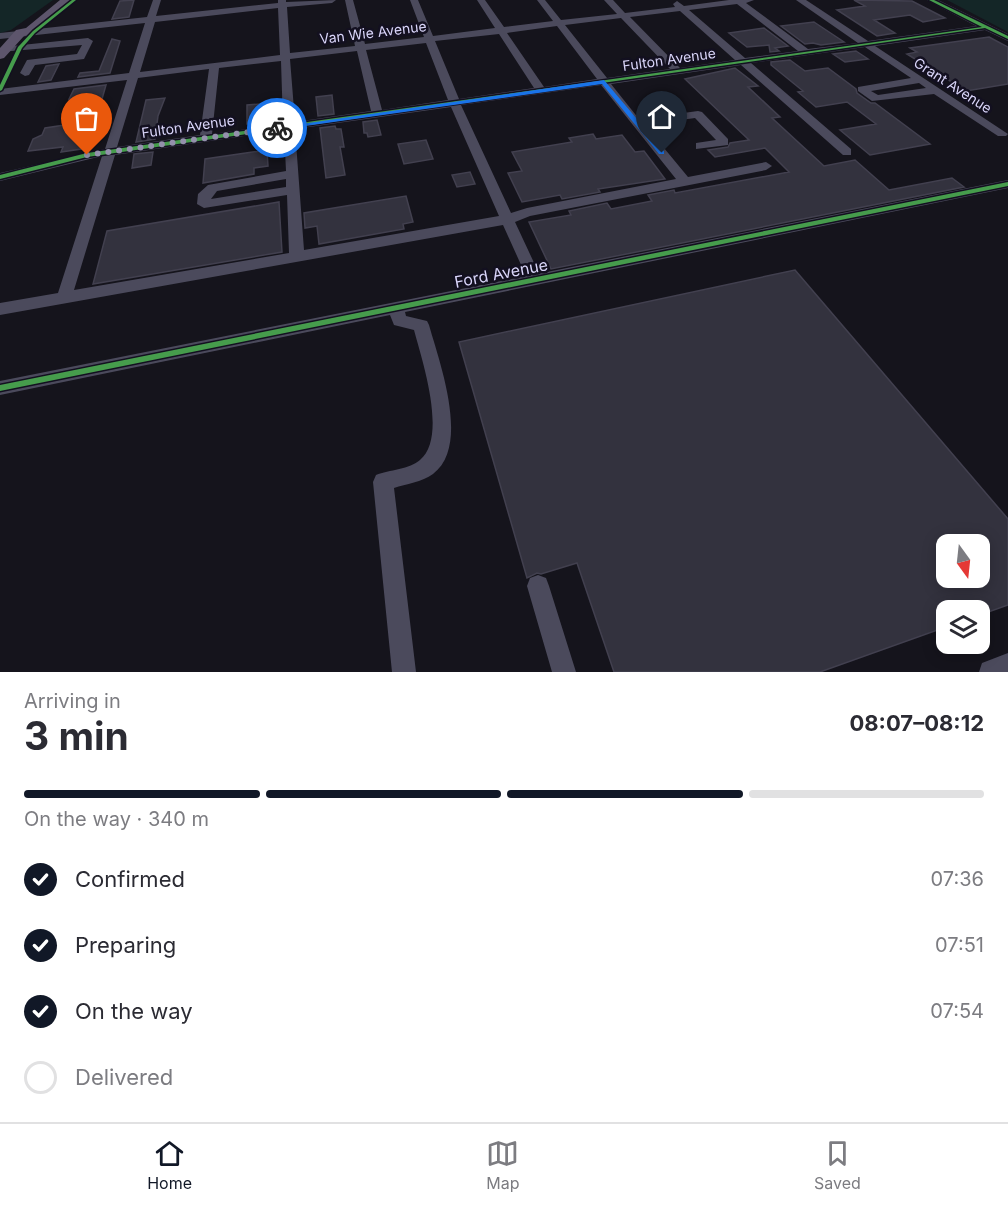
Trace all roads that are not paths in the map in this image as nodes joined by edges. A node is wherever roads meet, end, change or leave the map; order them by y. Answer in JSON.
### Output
{"nodes":[{"id":1,"x":56,"y":0,"type":"edge"},
{"id":2,"x":67,"y":0,"type":"edge"},
{"id":3,"x":158,"y":0,"type":"edge"},
{"id":4,"x":220,"y":0,"type":"edge"},
{"id":5,"x":332,"y":0,"type":"edge"},
{"id":6,"x":349,"y":0,"type":"edge"},
{"id":7,"x":414,"y":0,"type":"edge"},
{"id":8,"x":481,"y":0,"type":"edge"},
{"id":9,"x":541,"y":0,"type":"edge"},
{"id":10,"x":608,"y":0,"type":"edge"},
{"id":11,"x":672,"y":0,"type":"edge"},
{"id":12,"x":750,"y":0,"type":"edge"},
{"id":13,"x":800,"y":0,"type":"edge"},
{"id":14,"x":931,"y":0,"type":"edge"},
{"id":15,"x":942,"y":0,"type":"edge"},
{"id":16,"x":738,"y":1,"type":"edge"},
{"id":17,"x":282,"y":3,"type":"edge"},
{"id":18,"x":682,"y":8,"type":"junction"},
{"id":19,"x":218,"y":13,"type":"junction"},
{"id":20,"x":623,"y":16,"type":"junction"},
{"id":21,"x":153,"y":20,"type":"junction"},
{"id":22,"x":559,"y":23,"type":"junction"},
{"id":23,"x":89,"y":27,"type":"junction"},
{"id":24,"x":987,"y":27,"type":"junction"},
{"id":25,"x":501,"y":30,"type":"junction"},
{"id":26,"x":20,"y":33,"type":"junction"},
{"id":27,"x":0,"y":36,"type":"edge"},
{"id":28,"x":73,"y":38,"type":"junction"},
{"id":29,"x":1008,"y":38,"type":"edge"},
{"id":30,"x":429,"y":39,"type":"junction"},
{"id":31,"x":88,"y":41,"type":"junction"},
{"id":32,"x":867,"y":44,"type":"junction"},
{"id":33,"x":360,"y":48,"type":"junction"},
{"id":34,"x":2,"y":52,"type":"edge"},
{"id":35,"x":807,"y":53,"type":"junction"},
{"id":36,"x":283,"y":57,"type":"junction"},
{"id":37,"x":742,"y":62,"type":"junction"},
{"id":38,"x":214,"y":66,"type":"junction"},
{"id":39,"x":678,"y":71,"type":"junction"},
{"id":40,"x":25,"y":73,"type":"dead end"},
{"id":41,"x":134,"y":75,"type":"junction"},
{"id":42,"x":920,"y":80,"type":"junction"},
{"id":43,"x":604,"y":82,"type":"junction"},
{"id":44,"x":541,"y":90,"type":"junction"},
{"id":45,"x":936,"y":90,"type":"junction"},
{"id":46,"x":0,"y":92,"type":"edge"},
{"id":47,"x":455,"y":103,"type":"junction"},
{"id":48,"x":377,"y":114,"type":"junction"},
{"id":49,"x":637,"y":123,"type":"junction"},
{"id":50,"x":289,"y":126,"type":"junction"},
{"id":51,"x":1002,"y":134,"type":"dead end"},
{"id":52,"x":206,"y":138,"type":"junction"},
{"id":53,"x":700,"y":146,"type":"dead end"},
{"id":54,"x":110,"y":152,"type":"junction"},
{"id":55,"x":847,"y":153,"type":"dead end"},
{"id":56,"x":766,"y":166,"type":"dead end"},
{"id":57,"x":292,"y":174,"type":"junction"},
{"id":58,"x":0,"y":177,"type":"edge"},
{"id":59,"x":685,"y":182,"type":"junction"},
{"id":60,"x":1008,"y":184,"type":"edge"},
{"id":61,"x":293,"y":190,"type":"junction"},
{"id":62,"x":507,"y":214,"type":"junction"},
{"id":63,"x":297,"y":257,"type":"junction"},
{"id":64,"x":529,"y":267,"type":"dead end"},
{"id":65,"x":64,"y":298,"type":"junction"},
{"id":66,"x":396,"y":308,"type":"junction"},
{"id":67,"x":0,"y":309,"type":"edge"},
{"id":68,"x":0,"y":388,"type":"edge"},
{"id":69,"x":538,"y":586,"type":"dead end"},
{"id":70,"x":1008,"y":665,"type":"edge"},
{"id":71,"x":404,"y":672,"type":"edge"},
{"id":72,"x":564,"y":672,"type":"edge"},
{"id":73,"x":991,"y":672,"type":"edge"}],
"edges":[{"from":1,"to":26,"type":"main road"},
{"from":2,"to":26,"type":"main road"},
{"from":3,"to":21,"type":"street"},
{"from":4,"to":19,"type":"street"},
{"from":5,"to":17,"type":"street"},
{"from":6,"to":33,"type":"street"},
{"from":7,"to":30,"type":"street"},
{"from":8,"to":25,"type":"street"},
{"from":9,"to":22,"type":"street"},
{"from":10,"to":20,"type":"street"},
{"from":11,"to":18,"type":"street"},
{"from":12,"to":16,"type":"street","name":"Van Wie Avenue"},
{"from":13,"to":32,"type":"street","name":"Grant Avenue"},
{"from":14,"to":24,"type":"street"},
{"from":15,"to":24,"type":"street"},
{"from":16,"to":18,"type":"street","name":"Van Wie Avenue"},
{"from":16,"to":35,"type":"street"},
{"from":17,"to":19,"type":"street"},
{"from":17,"to":36,"type":"street"},
{"from":18,"to":20,"type":"street","name":"Van Wie Avenue"},
{"from":18,"to":37,"type":"street"},
{"from":19,"to":21,"type":"street"},
{"from":20,"to":22,"type":"street","name":"Van Wie Avenue"},
{"from":20,"to":39,"type":"street"},
{"from":21,"to":23,"type":"street"},
{"from":21,"to":41,"type":"street"},
{"from":22,"to":25,"type":"street","name":"Van Wie Avenue"},
{"from":22,"to":43,"type":"street"},
{"from":23,"to":26,"type":"street"},
{"from":23,"to":28,"type":"street"},
{"from":23,"to":31,"type":"street"},
{"from":24,"to":29,"type":"street"},
{"from":24,"to":32,"type":"street","name":"Fulton Avenue"},
{"from":25,"to":30,"type":"street","name":"Van Wie Avenue"},
{"from":25,"to":44,"type":"street"},
{"from":26,"to":27,"type":"street"},
{"from":26,"to":34,"type":"main road"},
{"from":28,"to":31,"type":"street"},
{"from":28,"to":34,"type":"street"},
{"from":30,"to":33,"type":"street","name":"Van Wie Avenue"},
{"from":30,"to":47,"type":"street"},
{"from":31,"to":40,"type":"street"},
{"from":32,"to":35,"type":"street","name":"Fulton Avenue"},
{"from":32,"to":42,"type":"street","name":"Grant Avenue"},
{"from":33,"to":36,"type":"street","name":"Van Wie Avenue"},
{"from":33,"to":48,"type":"street"},
{"from":35,"to":37,"type":"street","name":"Fulton Avenue"},
{"from":36,"to":38,"type":"street","name":"Van Wie Avenue"},
{"from":36,"to":50,"type":"street"},
{"from":37,"to":39,"type":"street","name":"Fulton Avenue"},
{"from":37,"to":55,"type":"street"},
{"from":38,"to":41,"type":"street","name":"Van Wie Avenue"},
{"from":38,"to":52,"type":"street"},
{"from":39,"to":43,"type":"street","name":"Fulton Avenue"},
{"from":41,"to":46,"type":"street","name":"Van Wie Avenue"},
{"from":41,"to":54,"type":"street"},
{"from":42,"to":45,"type":"street","name":"Grant Avenue"},
{"from":42,"to":45,"type":"street"},
{"from":43,"to":44,"type":"street","name":"Fulton Avenue"},
{"from":43,"to":49,"type":"street"},
{"from":44,"to":47,"type":"street","name":"Fulton Avenue"},
{"from":45,"to":51,"type":"street","name":"Grant Avenue"},
{"from":47,"to":48,"type":"street","name":"Fulton Avenue"},
{"from":47,"to":62,"type":"street"},
{"from":48,"to":50,"type":"street","name":"Fulton Avenue"},
{"from":49,"to":53,"type":"street"},
{"from":49,"to":59,"type":"street"},
{"from":50,"to":52,"type":"street","name":"Fulton Avenue"},
{"from":50,"to":57,"type":"street"},
{"from":52,"to":54,"type":"street","name":"Fulton Avenue"},
{"from":54,"to":58,"type":"street","name":"Fulton Avenue"},
{"from":54,"to":65,"type":"street"},
{"from":56,"to":59,"type":"street"},
{"from":57,"to":61,"type":"street"},
{"from":57,"to":61,"type":"street"},
{"from":59,"to":62,"type":"street"},
{"from":60,"to":66,"type":"street","name":"Ford Avenue"},
{"from":61,"to":63,"type":"street"},
{"from":62,"to":63,"type":"street"},
{"from":62,"to":64,"type":"street"},
{"from":63,"to":65,"type":"street"},
{"from":65,"to":67,"type":"street"},
{"from":66,"to":68,"type":"street","name":"Ford Avenue"},
{"from":66,"to":71,"type":"street"},
{"from":69,"to":72,"type":"street"},
{"from":70,"to":73,"type":"street"}]}
